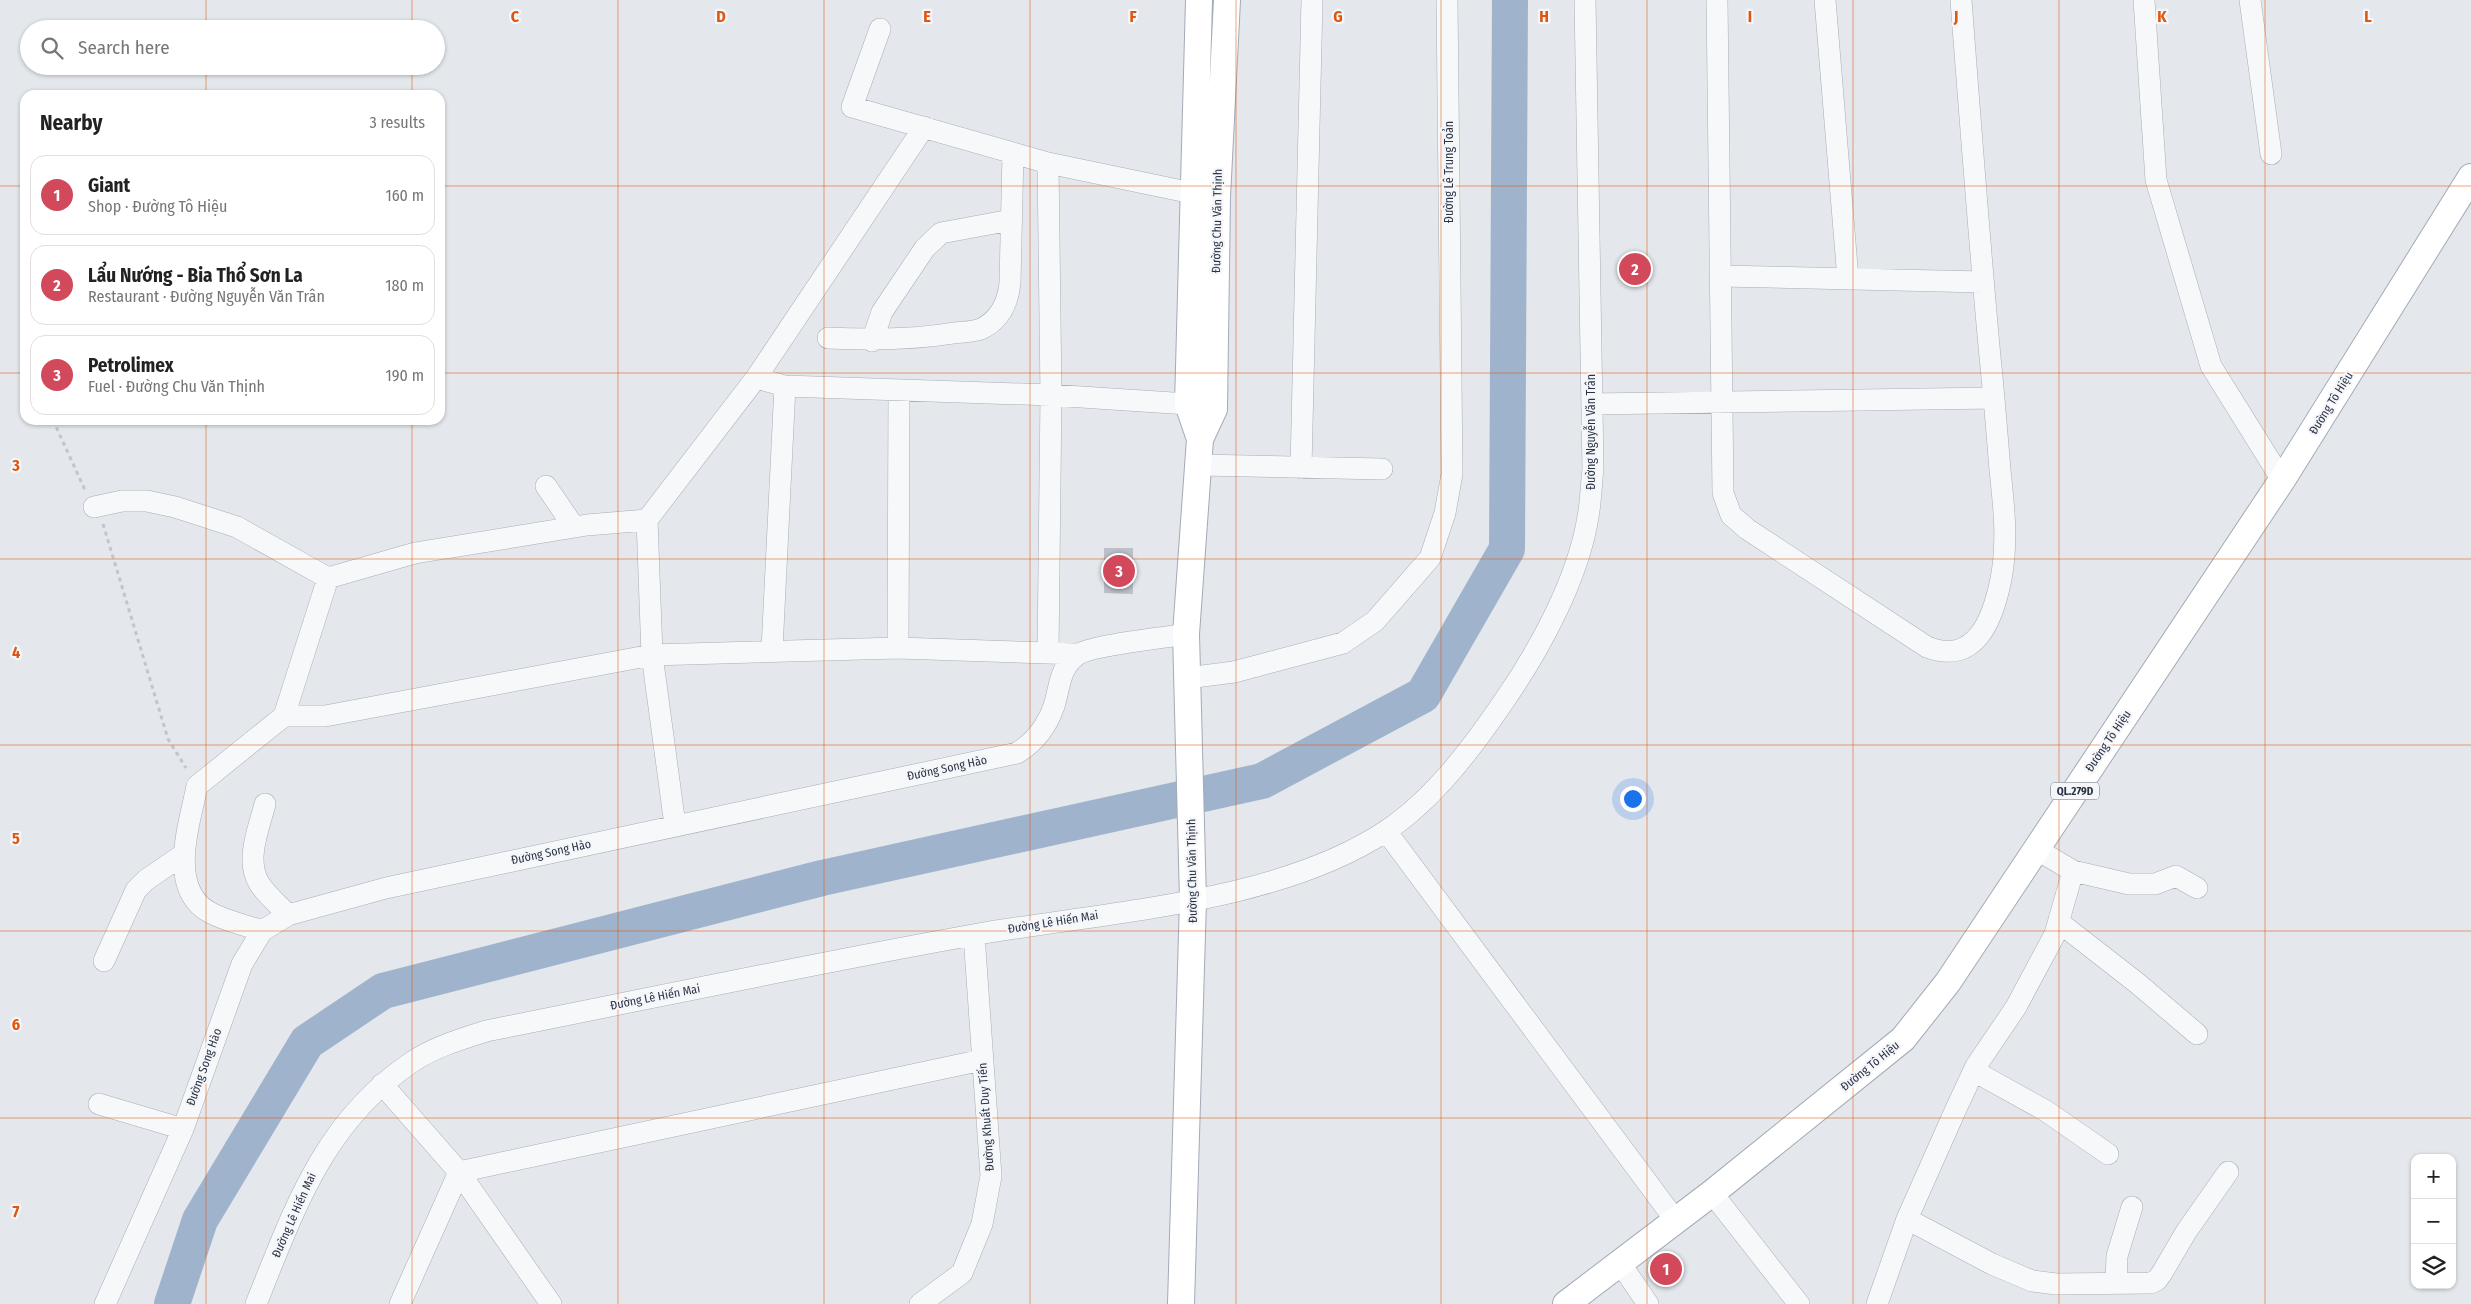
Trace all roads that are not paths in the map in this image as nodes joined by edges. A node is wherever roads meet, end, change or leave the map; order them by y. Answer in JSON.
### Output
{"nodes":[{"id":1,"x":1199,"y":0,"type":"edge"},
{"id":2,"x":1227,"y":0,"type":"edge"},
{"id":3,"x":1312,"y":0,"type":"edge"},
{"id":4,"x":1447,"y":0,"type":"edge"},
{"id":5,"x":1585,"y":0,"type":"edge"},
{"id":6,"x":1717,"y":0,"type":"edge"},
{"id":7,"x":1825,"y":0,"type":"edge"},
{"id":8,"x":1961,"y":0,"type":"edge"},
{"id":9,"x":2144,"y":0,"type":"edge"},
{"id":10,"x":2250,"y":0,"type":"edge"},
{"id":11,"x":880,"y":29,"type":"dead end"},
{"id":12,"x":924,"y":128,"type":"junction"},
{"id":13,"x":1013,"y":153,"type":"junction"},
{"id":14,"x":2271,"y":154,"type":"dead end"},
{"id":15,"x":1048,"y":163,"type":"junction"},
{"id":16,"x":2471,"y":177,"type":"edge"},
{"id":17,"x":1192,"y":193,"type":"junction"},
{"id":18,"x":1012,"y":220,"type":"junction"},
{"id":19,"x":1721,"y":276,"type":"junction"},
{"id":20,"x":1848,"y":279,"type":"junction"},
{"id":21,"x":1983,"y":282,"type":"junction"},
{"id":22,"x":828,"y":338,"type":"dead end"},
{"id":23,"x":872,"y":340,"type":"junction"},
{"id":24,"x":756,"y":378,"type":"junction"},
{"id":25,"x":786,"y":386,"type":"junction"},
{"id":26,"x":899,"y":390,"type":"junction"},
{"id":27,"x":1051,"y":395,"type":"junction"},
{"id":28,"x":1994,"y":398,"type":"junction"},
{"id":29,"x":1722,"y":402,"type":"junction"},
{"id":30,"x":1188,"y":404,"type":"junction"},
{"id":31,"x":1592,"y":404,"type":"junction"},
{"id":32,"x":1200,"y":438,"type":"junction"},
{"id":33,"x":1199,"y":465,"type":"junction"},
{"id":34,"x":1301,"y":468,"type":"junction"},
{"id":35,"x":1382,"y":469,"type":"dead end"},
{"id":36,"x":2282,"y":480,"type":"junction"},
{"id":37,"x":546,"y":486,"type":"dead end"},
{"id":38,"x":94,"y":507,"type":"road end"},
{"id":39,"x":647,"y":520,"type":"junction"},
{"id":40,"x":574,"y":527,"type":"junction"},
{"id":41,"x":328,"y":578,"type":"junction"},
{"id":42,"x":1186,"y":634,"type":"junction"},
{"id":43,"x":898,"y":648,"type":"junction"},
{"id":44,"x":772,"y":650,"type":"junction"},
{"id":45,"x":1048,"y":653,"type":"junction"},
{"id":46,"x":1078,"y":654,"type":"junction"},
{"id":47,"x":652,"y":655,"type":"junction"},
{"id":48,"x":1187,"y":678,"type":"junction"},
{"id":49,"x":284,"y":716,"type":"junction"},
{"id":50,"x":265,"y":804,"type":"dead end"},
{"id":51,"x":675,"y":825,"type":"junction"},
{"id":52,"x":1386,"y":831,"type":"junction"},
{"id":53,"x":2036,"y":849,"type":"junction"},
{"id":54,"x":184,"y":854,"type":"junction"},
{"id":55,"x":2073,"y":871,"type":"junction"},
{"id":56,"x":2197,"y":888,"type":"dead end"},
{"id":57,"x":1192,"y":889,"type":"junction"},
{"id":58,"x":288,"y":915,"type":"junction"},
{"id":59,"x":2060,"y":923,"type":"junction"},
{"id":60,"x":262,"y":931,"type":"junction"},
{"id":61,"x":974,"y":935,"type":"junction"},
{"id":62,"x":104,"y":960,"type":"dead end"},
{"id":63,"x":2197,"y":1034,"type":"dead end"},
{"id":64,"x":982,"y":1060,"type":"junction"},
{"id":65,"x":1974,"y":1071,"type":"junction"},
{"id":66,"x":382,"y":1084,"type":"junction"},
{"id":67,"x":99,"y":1104,"type":"dead end"},
{"id":68,"x":182,"y":1129,"type":"junction"},
{"id":69,"x":2108,"y":1154,"type":"dead end"},
{"id":70,"x":459,"y":1172,"type":"junction"},
{"id":71,"x":2228,"y":1172,"type":"dead end"},
{"id":72,"x":1712,"y":1193,"type":"junction"},
{"id":73,"x":2132,"y":1207,"type":"dead end"},
{"id":74,"x":1907,"y":1219,"type":"junction"},
{"id":75,"x":1676,"y":1220,"type":"junction"},
{"id":76,"x":1620,"y":1263,"type":"junction"},
{"id":77,"x":2116,"y":1283,"type":"junction"},
{"id":78,"x":407,"y":1300,"type":"edge"},
{"id":79,"x":105,"y":1304,"type":"edge"},
{"id":80,"x":256,"y":1304,"type":"edge"},
{"id":81,"x":551,"y":1304,"type":"edge"},
{"id":82,"x":920,"y":1304,"type":"edge"},
{"id":83,"x":1181,"y":1304,"type":"edge"},
{"id":84,"x":1566,"y":1304,"type":"edge"},
{"id":85,"x":1648,"y":1304,"type":"edge"},
{"id":86,"x":1799,"y":1304,"type":"edge"},
{"id":87,"x":1877,"y":1304,"type":"edge"}],
"edges":[{"from":1,"to":17,"type":"main road","name":"Đường Chu Văn Thịnh"},
{"from":2,"to":32,"type":"main road","name":"Đường Chu Văn Thịnh"},
{"from":3,"to":34,"type":"street"},
{"from":4,"to":48,"type":"street","name":"Đường Lê Trung Toản"},
{"from":5,"to":31,"type":"street","name":"Đường Nguyễn Văn Trân"},
{"from":6,"to":19,"type":"street"},
{"from":7,"to":20,"type":"street"},
{"from":8,"to":21,"type":"street"},
{"from":9,"to":36,"type":"street"},
{"from":10,"to":14,"type":"street"},
{"from":11,"to":12,"type":"street"},
{"from":12,"to":13,"type":"street"},
{"from":12,"to":24,"type":"street"},
{"from":13,"to":15,"type":"street"},
{"from":13,"to":18,"type":"street"},
{"from":15,"to":17,"type":"street"},
{"from":15,"to":27,"type":"street"},
{"from":16,"to":36,"type":"main road","name":"Đường Tô Hiệu","number":"QL.279D"},
{"from":17,"to":30,"type":"main road","name":"Đường Chu Văn Thịnh"},
{"from":18,"to":23,"type":"street"},
{"from":18,"to":23,"type":"street"},
{"from":19,"to":20,"type":"street"},
{"from":19,"to":29,"type":"street"},
{"from":20,"to":21,"type":"street"},
{"from":21,"to":28,"type":"street"},
{"from":22,"to":23,"type":"street"},
{"from":24,"to":25,"type":"street"},
{"from":24,"to":39,"type":"street"},
{"from":25,"to":26,"type":"street"},
{"from":25,"to":44,"type":"street"},
{"from":26,"to":27,"type":"street"},
{"from":26,"to":43,"type":"street"},
{"from":27,"to":30,"type":"street"},
{"from":27,"to":45,"type":"street"},
{"from":28,"to":29,"type":"street"},
{"from":28,"to":29,"type":"street"},
{"from":29,"to":31,"type":"street"},
{"from":30,"to":32,"type":"main road","name":"Đường Chu Văn Thịnh"},
{"from":31,"to":52,"type":"street","name":"Đường Nguyễn Văn Trân"},
{"from":32,"to":33,"type":"main road","name":"Đường Chu Văn Thịnh"},
{"from":33,"to":34,"type":"street"},
{"from":33,"to":42,"type":"main road","name":"Đường Chu Văn Thịnh"},
{"from":34,"to":35,"type":"street"},
{"from":36,"to":53,"type":"main road","name":"Đường Tô Hiệu","number":"QL.279D"},
{"from":37,"to":40,"type":"street"},
{"from":38,"to":41,"type":"street"},
{"from":39,"to":40,"type":"street"},
{"from":39,"to":47,"type":"street"},
{"from":40,"to":41,"type":"street"},
{"from":41,"to":49,"type":"street"},
{"from":42,"to":46,"type":"street"},
{"from":42,"to":48,"type":"main road","name":"Đường Chu Văn Thịnh"},
{"from":43,"to":44,"type":"street"},
{"from":43,"to":45,"type":"street"},
{"from":44,"to":47,"type":"street"},
{"from":45,"to":46,"type":"street"},
{"from":46,"to":51,"type":"street","name":"Đường Song Hào"},
{"from":47,"to":49,"type":"street"},
{"from":47,"to":51,"type":"street"},
{"from":48,"to":57,"type":"main road","name":"Đường Chu Văn Thịnh"},
{"from":49,"to":54,"type":"street"},
{"from":50,"to":58,"type":"street"},
{"from":51,"to":58,"type":"street","name":"Đường Song Hào"},
{"from":52,"to":57,"type":"street","name":"Đường Nguyễn Văn Trân"},
{"from":52,"to":75,"type":"street"},
{"from":53,"to":55,"type":"street"},
{"from":53,"to":72,"type":"main road","name":"Đường Tô Hiệu","number":"QL.279D"},
{"from":54,"to":60,"type":"street"},
{"from":54,"to":62,"type":"street"},
{"from":55,"to":56,"type":"street"},
{"from":55,"to":59,"type":"street"},
{"from":57,"to":61,"type":"street","name":"Đường Lê Hiến Mai"},
{"from":57,"to":83,"type":"main road","name":"Đường Chu Văn Thịnh"},
{"from":58,"to":60,"type":"street","name":"Đường Song Hào"},
{"from":59,"to":63,"type":"street"},
{"from":59,"to":65,"type":"street"},
{"from":60,"to":68,"type":"street","name":"Đường Song Hào"},
{"from":61,"to":64,"type":"street","name":"Đường Khuất Duy Tiến"},
{"from":61,"to":66,"type":"street","name":"Đường Lê Hiến Mai"},
{"from":64,"to":70,"type":"street"},
{"from":64,"to":82,"type":"street","name":"Đường Khuất Duy Tiến"},
{"from":65,"to":69,"type":"street"},
{"from":65,"to":74,"type":"street"},
{"from":66,"to":70,"type":"street"},
{"from":66,"to":80,"type":"street","name":"Đường Lê Hiến Mai"},
{"from":67,"to":68,"type":"street"},
{"from":68,"to":79,"type":"street","name":"Đường Song Hào"},
{"from":70,"to":78,"type":"street"},
{"from":70,"to":81,"type":"street"},
{"from":71,"to":77,"type":"street"},
{"from":72,"to":75,"type":"main road","name":"Đường Tô Hiệu","number":"QL.279D"},
{"from":72,"to":86,"type":"street"},
{"from":73,"to":77,"type":"street"},
{"from":74,"to":77,"type":"street"},
{"from":74,"to":87,"type":"street"},
{"from":75,"to":76,"type":"main road","name":"Đường Tô Hiệu","number":"QL.279D"},
{"from":76,"to":84,"type":"main road","name":"Đường Tô Hiệu","number":"QL.279D"},
{"from":76,"to":85,"type":"street"}]}
